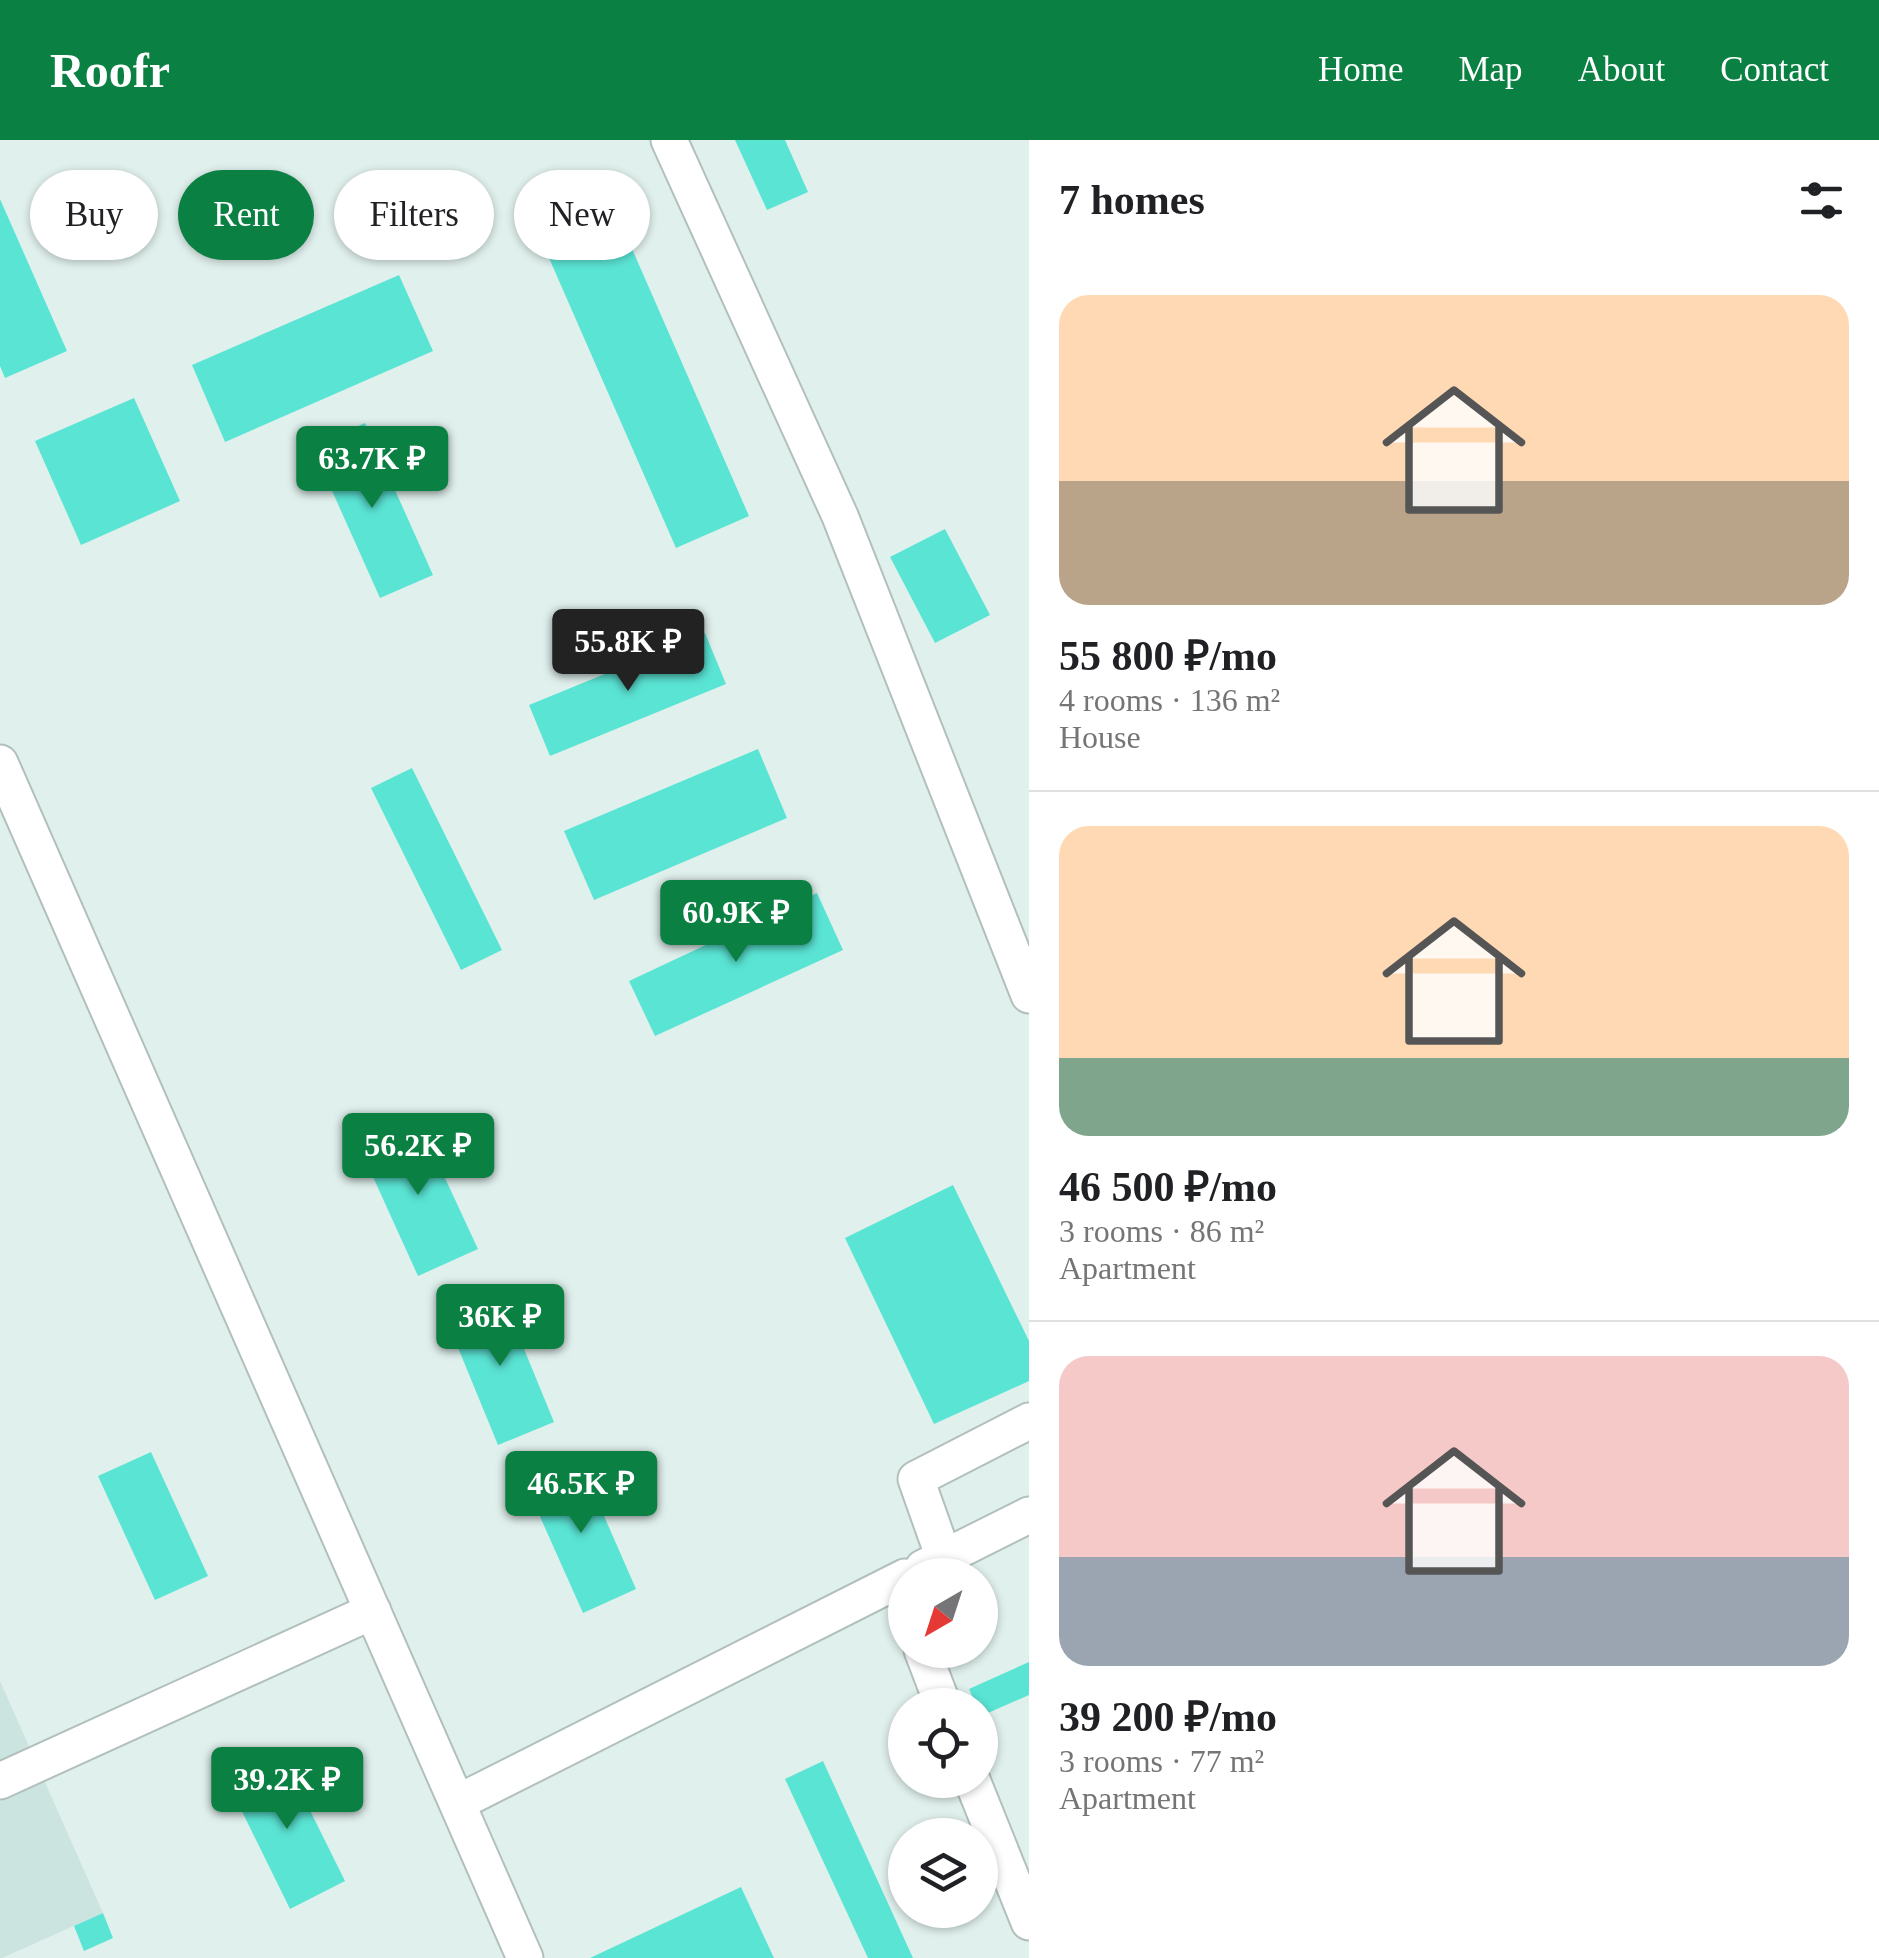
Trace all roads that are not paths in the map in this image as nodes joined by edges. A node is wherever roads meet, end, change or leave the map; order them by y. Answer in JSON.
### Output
{"nodes":[{"id":1,"x":669,"y":140,"type":"edge"},
{"id":2,"x":0,"y":762,"type":"edge"},
{"id":3,"x":1029,"y":996,"type":"edge"},
{"id":4,"x":1029,"y":1421,"type":"edge"},
{"id":5,"x":1028,"y":1516,"type":"edge"},
{"id":6,"x":944,"y":1558,"type":"joint"},
{"id":7,"x":888,"y":1593,"type":"edge"},
{"id":8,"x":373,"y":1611,"type":"junction"},
{"id":9,"x":0,"y":1781,"type":"edge"},
{"id":10,"x":979,"y":1798,"type":"edge"},
{"id":11,"x":458,"y":1803,"type":"junction"},
{"id":12,"x":1029,"y":1922,"type":"edge"},
{"id":13,"x":526,"y":1958,"type":"edge"}],
"edges":[{"from":1,"to":3,"type":"lane"},
{"from":2,"to":8,"type":"lane"},
{"from":4,"to":6,"type":"lane"},
{"from":5,"to":6,"type":"lane"},
{"from":7,"to":11,"type":"lane"},
{"from":8,"to":9,"type":"lane"},
{"from":8,"to":11,"type":"lane"},
{"from":10,"to":12,"type":"lane"},
{"from":11,"to":13,"type":"lane"}]}
